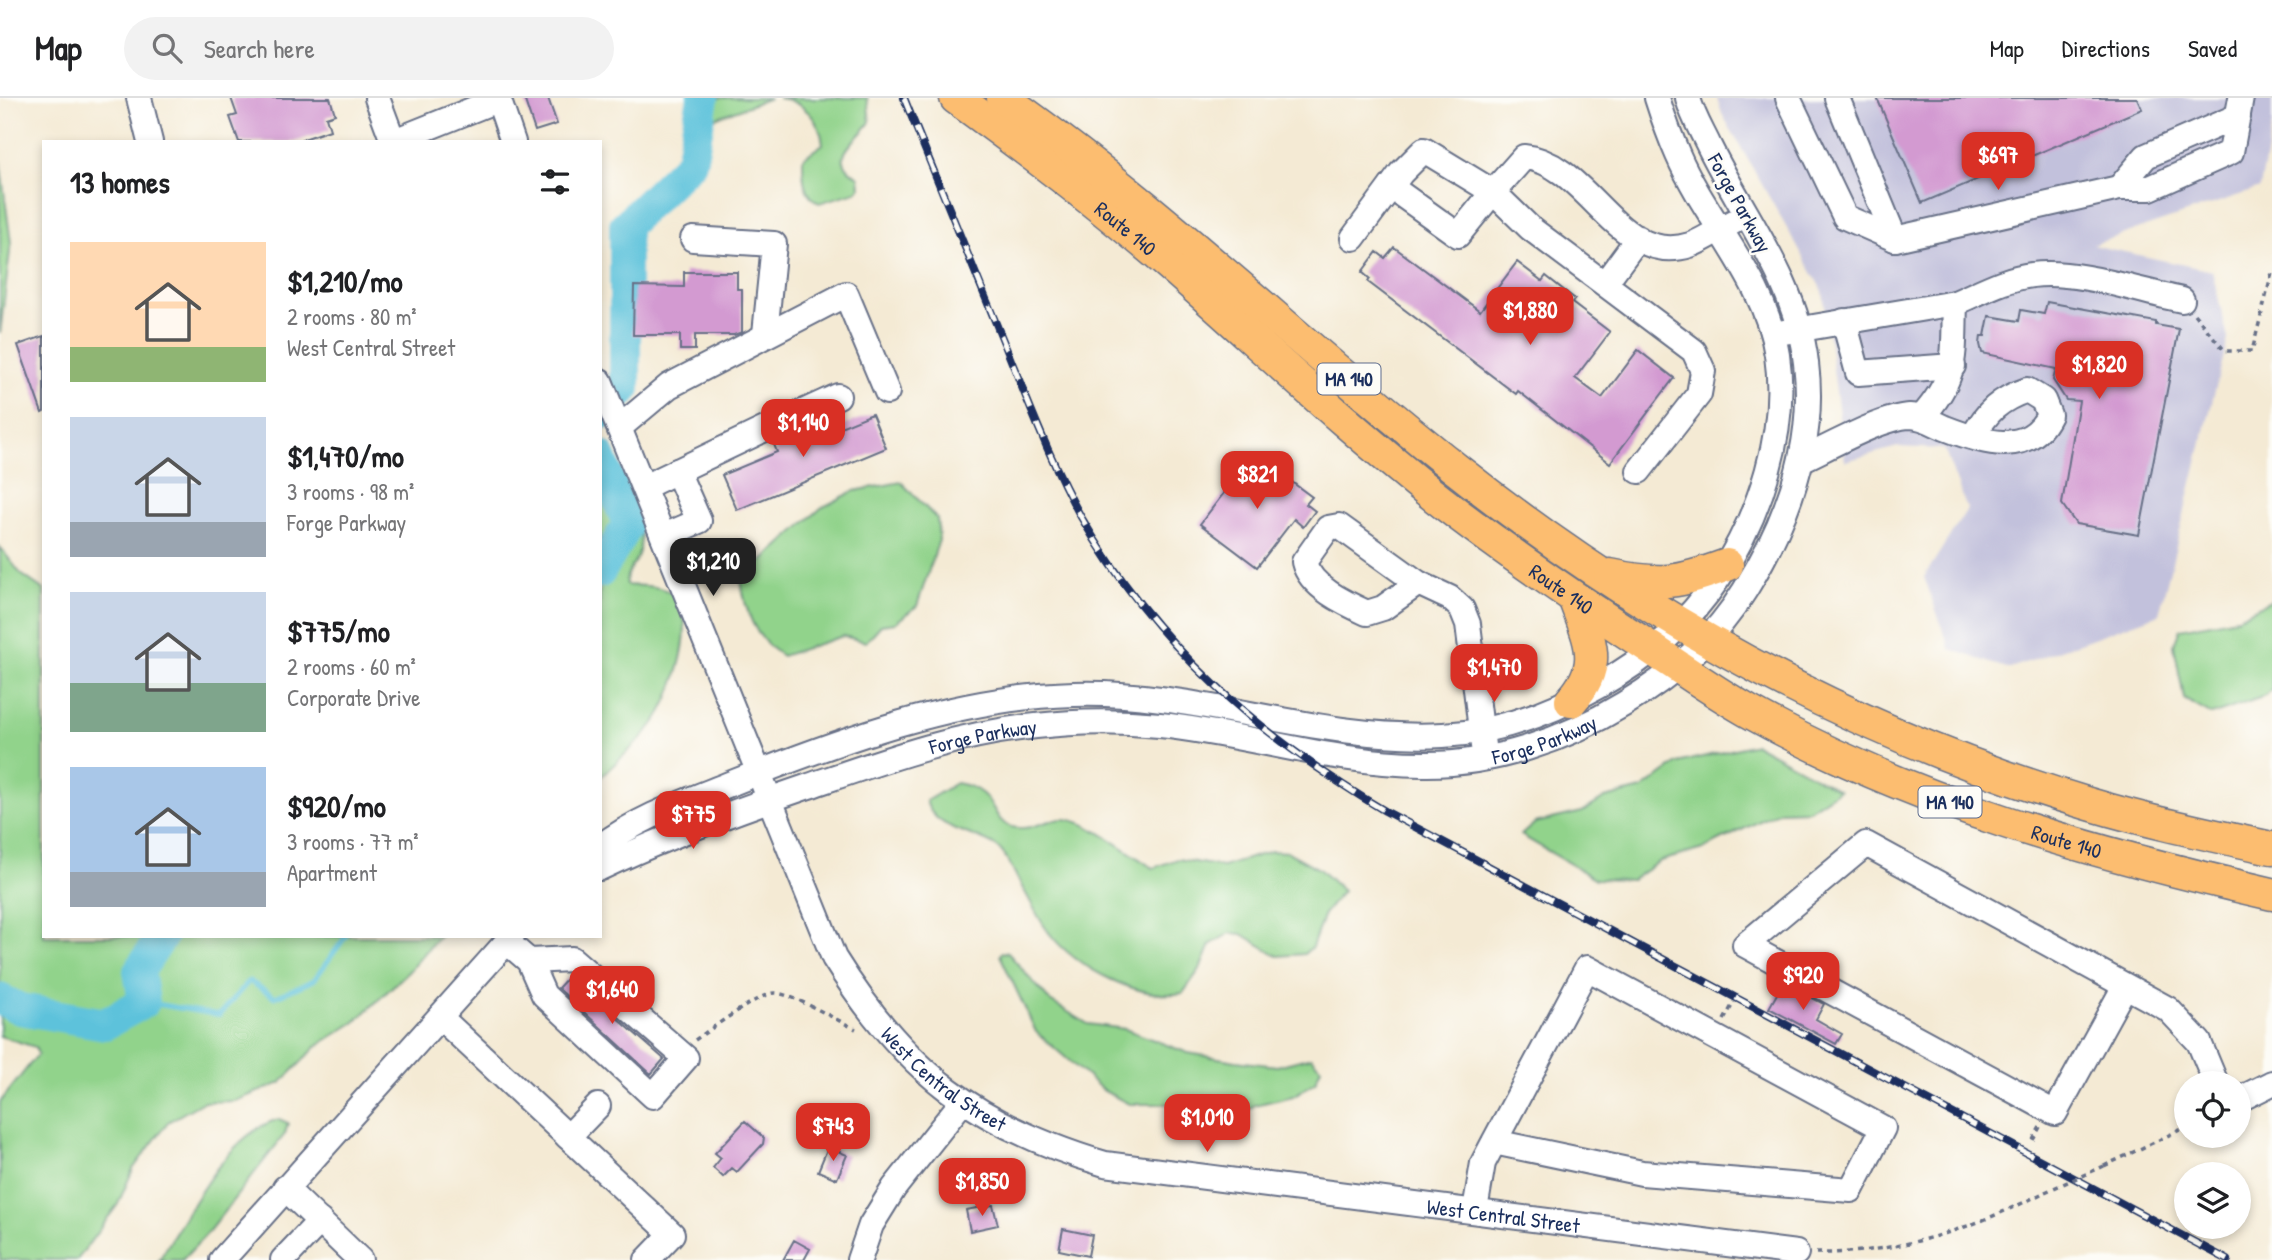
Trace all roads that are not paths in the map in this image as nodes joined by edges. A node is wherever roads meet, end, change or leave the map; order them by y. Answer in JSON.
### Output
{"nodes":[{"id":1,"x":139,"y":98,"type":"edge"},
{"id":2,"x":956,"y":98,"type":"edge"},
{"id":3,"x":1003,"y":98,"type":"edge"},
{"id":4,"x":1657,"y":98,"type":"edge"},
{"id":5,"x":1688,"y":98,"type":"edge"},
{"id":6,"x":1788,"y":98,"type":"edge"},
{"id":7,"x":1837,"y":98,"type":"edge"},
{"id":8,"x":499,"y":99,"type":"edge"},
{"id":9,"x":385,"y":100,"type":"edge"},
{"id":10,"x":2239,"y":107,"type":"edge"},
{"id":11,"x":150,"y":140,"type":"edge"},
{"id":12,"x":392,"y":140,"type":"edge"},
{"id":13,"x":395,"y":140,"type":"edge"},
{"id":14,"x":512,"y":140,"type":"edge"},
{"id":15,"x":1391,"y":187,"type":"junction"},
{"id":16,"x":1493,"y":192,"type":"junction"},
{"id":17,"x":1746,"y":215,"type":"junction"},
{"id":18,"x":1720,"y":228,"type":"junction"},
{"id":19,"x":1353,"y":238,"type":"dead end"},
{"id":20,"x":693,"y":239,"type":"dead end"},
{"id":21,"x":1638,"y":239,"type":"junction"},
{"id":22,"x":1895,"y":239,"type":"junction"},
{"id":23,"x":1605,"y":284,"type":"junction"},
{"id":24,"x":2182,"y":300,"type":"road end"},
{"id":25,"x":1955,"y":303,"type":"junction"},
{"id":26,"x":1844,"y":321,"type":"junction"},
{"id":27,"x":1801,"y":328,"type":"junction"},
{"id":28,"x":765,"y":334,"type":"junction"},
{"id":29,"x":1773,"y":335,"type":"junction"},
{"id":30,"x":1953,"y":366,"type":"junction"},
{"id":31,"x":602,"y":386,"type":"edge"},
{"id":32,"x":887,"y":392,"type":"dead end"},
{"id":33,"x":838,"y":396,"type":"dead end"},
{"id":34,"x":1922,"y":417,"type":"junction"},
{"id":35,"x":617,"y":420,"type":"junction"},
{"id":36,"x":1973,"y":437,"type":"dead end"},
{"id":37,"x":1801,"y":460,"type":"junction"},
{"id":38,"x":677,"y":471,"type":"junction"},
{"id":39,"x":1639,"y":471,"type":"dead end"},
{"id":40,"x":644,"y":487,"type":"junction"},
{"id":41,"x":664,"y":536,"type":"junction"},
{"id":42,"x":1727,"y":565,"type":"junction"},
{"id":43,"x":1594,"y":572,"type":"junction"},
{"id":44,"x":1418,"y":583,"type":"dead end"},
{"id":45,"x":1575,"y":600,"type":"junction"},
{"id":46,"x":1681,"y":625,"type":"junction"},
{"id":47,"x":1708,"y":641,"type":"junction"},
{"id":48,"x":1666,"y":658,"type":"junction"},
{"id":49,"x":1571,"y":701,"type":"junction"},
{"id":50,"x":1482,"y":730,"type":"junction"},
{"id":51,"x":1484,"y":757,"type":"junction"},
{"id":52,"x":760,"y":772,"type":"junction"},
{"id":53,"x":771,"y":799,"type":"junction"},
{"id":54,"x":602,"y":846,"type":"edge"},
{"id":55,"x":2272,"y":848,"type":"edge"},
{"id":56,"x":602,"y":867,"type":"edge"},
{"id":57,"x":2272,"y":894,"type":"edge"},
{"id":58,"x":510,"y":939,"type":"edge"},
{"id":59,"x":529,"y":961,"type":"junction"},
{"id":60,"x":2125,"y":985,"type":"junction"},
{"id":61,"x":441,"y":1018,"type":"junction"},
{"id":62,"x":2212,"y":1071,"type":"edge"},
{"id":63,"x":2272,"y":1083,"type":"edge"},
{"id":64,"x":2251,"y":1094,"type":"edge"},
{"id":65,"x":962,"y":1102,"type":"junction"},
{"id":66,"x":598,"y":1106,"type":"dead end"},
{"id":67,"x":568,"y":1137,"type":"junction"},
{"id":68,"x":1494,"y":1142,"type":"junction"},
{"id":69,"x":285,"y":1188,"type":"junction"},
{"id":70,"x":1475,"y":1210,"type":"junction"},
{"id":71,"x":320,"y":1221,"type":"junction"},
{"id":72,"x":1796,"y":1253,"type":"road end"},
{"id":73,"x":222,"y":1260,"type":"edge"},
{"id":74,"x":284,"y":1260,"type":"edge"},
{"id":75,"x":360,"y":1260,"type":"edge"},
{"id":76,"x":647,"y":1260,"type":"edge"},
{"id":77,"x":859,"y":1260,"type":"edge"}],
"edges":[{"from":1,"to":11,"type":"street"},
{"from":2,"to":45,"type":"main road","name":"Route 140","number":"MA 140"},
{"from":3,"to":43,"type":"main road","name":"Route 140","number":"MA 140"},
{"from":4,"to":18,"type":"street","name":"Forge Parkway"},
{"from":5,"to":17,"type":"street","name":"Forge Parkway"},
{"from":6,"to":22,"type":"street"},
{"from":7,"to":22,"type":"street"},
{"from":8,"to":13,"type":"street"},
{"from":8,"to":14,"type":"street"},
{"from":9,"to":12,"type":"street"},
{"from":10,"to":22,"type":"street"},
{"from":15,"to":16,"type":"street"},
{"from":15,"to":16,"type":"street"},
{"from":15,"to":19,"type":"street"},
{"from":16,"to":21,"type":"street"},
{"from":16,"to":23,"type":"street"},
{"from":17,"to":18,"type":"street"},
{"from":17,"to":27,"type":"street","name":"Forge Parkway"},
{"from":18,"to":21,"type":"street"},
{"from":18,"to":29,"type":"street","name":"Forge Parkway"},
{"from":20,"to":28,"type":"street"},
{"from":21,"to":23,"type":"street"},
{"from":23,"to":39,"type":"street"},
{"from":24,"to":25,"type":"street"},
{"from":25,"to":26,"type":"street"},
{"from":25,"to":30,"type":"street"},
{"from":26,"to":27,"type":"street"},
{"from":26,"to":30,"type":"street"},
{"from":27,"to":29,"type":"street"},
{"from":27,"to":37,"type":"street","name":"Forge Parkway"},
{"from":28,"to":32,"type":"street"},
{"from":28,"to":35,"type":"street"},
{"from":29,"to":42,"type":"street","name":"Forge Parkway"},
{"from":30,"to":34,"type":"street"},
{"from":31,"to":35,"type":"street","name":"West Central Street"},
{"from":33,"to":38,"type":"street"},
{"from":34,"to":36,"type":"street"},
{"from":34,"to":37,"type":"street"},
{"from":35,"to":40,"type":"street","name":"West Central Street"},
{"from":37,"to":47,"type":"street","name":"Forge Parkway"},
{"from":38,"to":40,"type":"street"},
{"from":38,"to":41,"type":"street"},
{"from":40,"to":41,"type":"street","name":"West Central Street"},
{"from":41,"to":52,"type":"street","name":"West Central Street"},
{"from":42,"to":43,"type":"main road"},
{"from":42,"to":46,"type":"street","name":"Forge Parkway"},
{"from":43,"to":46,"type":"main road","name":"Route 140","number":"MA 140"},
{"from":44,"to":50,"type":"street"},
{"from":45,"to":48,"type":"main road","name":"Route 140","number":"MA 140"},
{"from":45,"to":49,"type":"main road"},
{"from":46,"to":47,"type":"main road","name":"Route 140","number":"MA 140"},
{"from":46,"to":48,"type":"street","name":"Forge Parkway"},
{"from":47,"to":48,"type":"street","name":"Forge Parkway"},
{"from":47,"to":55,"type":"main road","name":"Route 140","number":"MA 140"},
{"from":48,"to":49,"type":"street","name":"Forge Parkway"},
{"from":48,"to":51,"type":"street","name":"Forge Parkway"},
{"from":48,"to":57,"type":"main road","name":"Route 140","number":"MA 140"},
{"from":49,"to":50,"type":"street","name":"Forge Parkway"},
{"from":50,"to":51,"type":"street"},
{"from":50,"to":52,"type":"street","name":"Forge Parkway"},
{"from":51,"to":53,"type":"street","name":"Forge Parkway"},
{"from":52,"to":53,"type":"street","name":"West Central Street"},
{"from":52,"to":54,"type":"street","name":"Forge Parkway"},
{"from":53,"to":56,"type":"street","name":"Forge Parkway"},
{"from":53,"to":65,"type":"street","name":"West Central Street"},
{"from":58,"to":59,"type":"street"},
{"from":58,"to":61,"type":"street"},
{"from":59,"to":59,"type":"street"},
{"from":60,"to":60,"type":"street"},
{"from":60,"to":62,"type":"street"},
{"from":61,"to":67,"type":"street"},
{"from":61,"to":69,"type":"street"},
{"from":63,"to":64,"type":"street"},
{"from":65,"to":70,"type":"street","name":"West Central Street"},
{"from":65,"to":77,"type":"street"},
{"from":66,"to":67,"type":"street"},
{"from":67,"to":76,"type":"street"},
{"from":68,"to":68,"type":"street"},
{"from":68,"to":70,"type":"street"},
{"from":69,"to":71,"type":"street"},
{"from":69,"to":73,"type":"street"},
{"from":70,"to":72,"type":"street","name":"West Central Street"},
{"from":71,"to":74,"type":"street"},
{"from":71,"to":75,"type":"street"}]}
